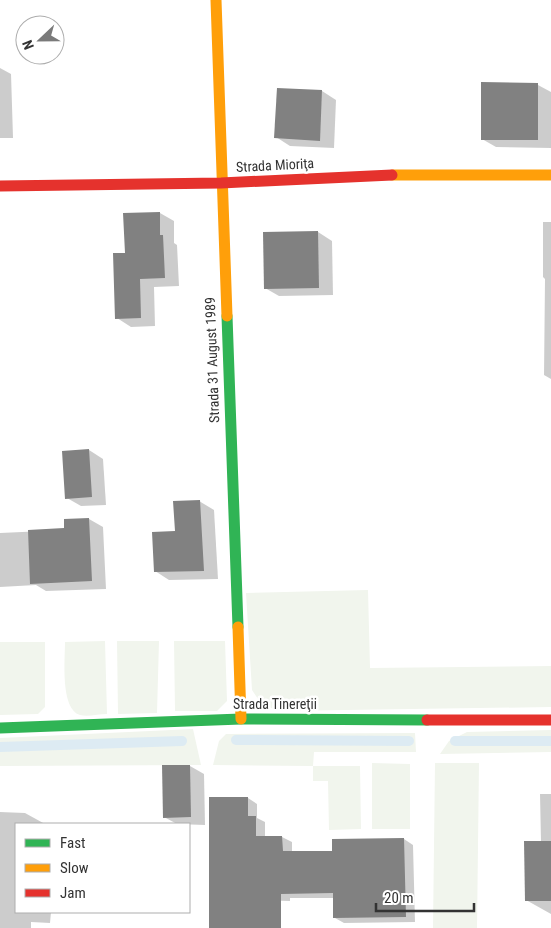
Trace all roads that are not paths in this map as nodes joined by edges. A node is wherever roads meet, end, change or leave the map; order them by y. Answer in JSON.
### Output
{"nodes":[{"id":1,"x":216,"y":0,"type":"edge"},
{"id":2,"x":551,"y":175,"type":"edge"},
{"id":3,"x":221,"y":183,"type":"junction"},
{"id":4,"x":0,"y":186,"type":"edge"},
{"id":5,"x":241,"y":719,"type":"junction"},
{"id":6,"x":551,"y":720,"type":"edge"},
{"id":7,"x":0,"y":728,"type":"edge"}],
"edges":[{"from":1,"to":3,"type":"street","name":"Strada 31 August 1989"},
{"from":2,"to":3,"type":"street","name":"Strada Mioriţa"},
{"from":3,"to":4,"type":"street","name":"Strada Mioriţa"},
{"from":3,"to":5,"type":"street","name":"Strada 31 August 1989"},
{"from":5,"to":6,"type":"street","name":"Strada Tinereţii"},
{"from":5,"to":7,"type":"street","name":"Strada Tinereţii"}]}
